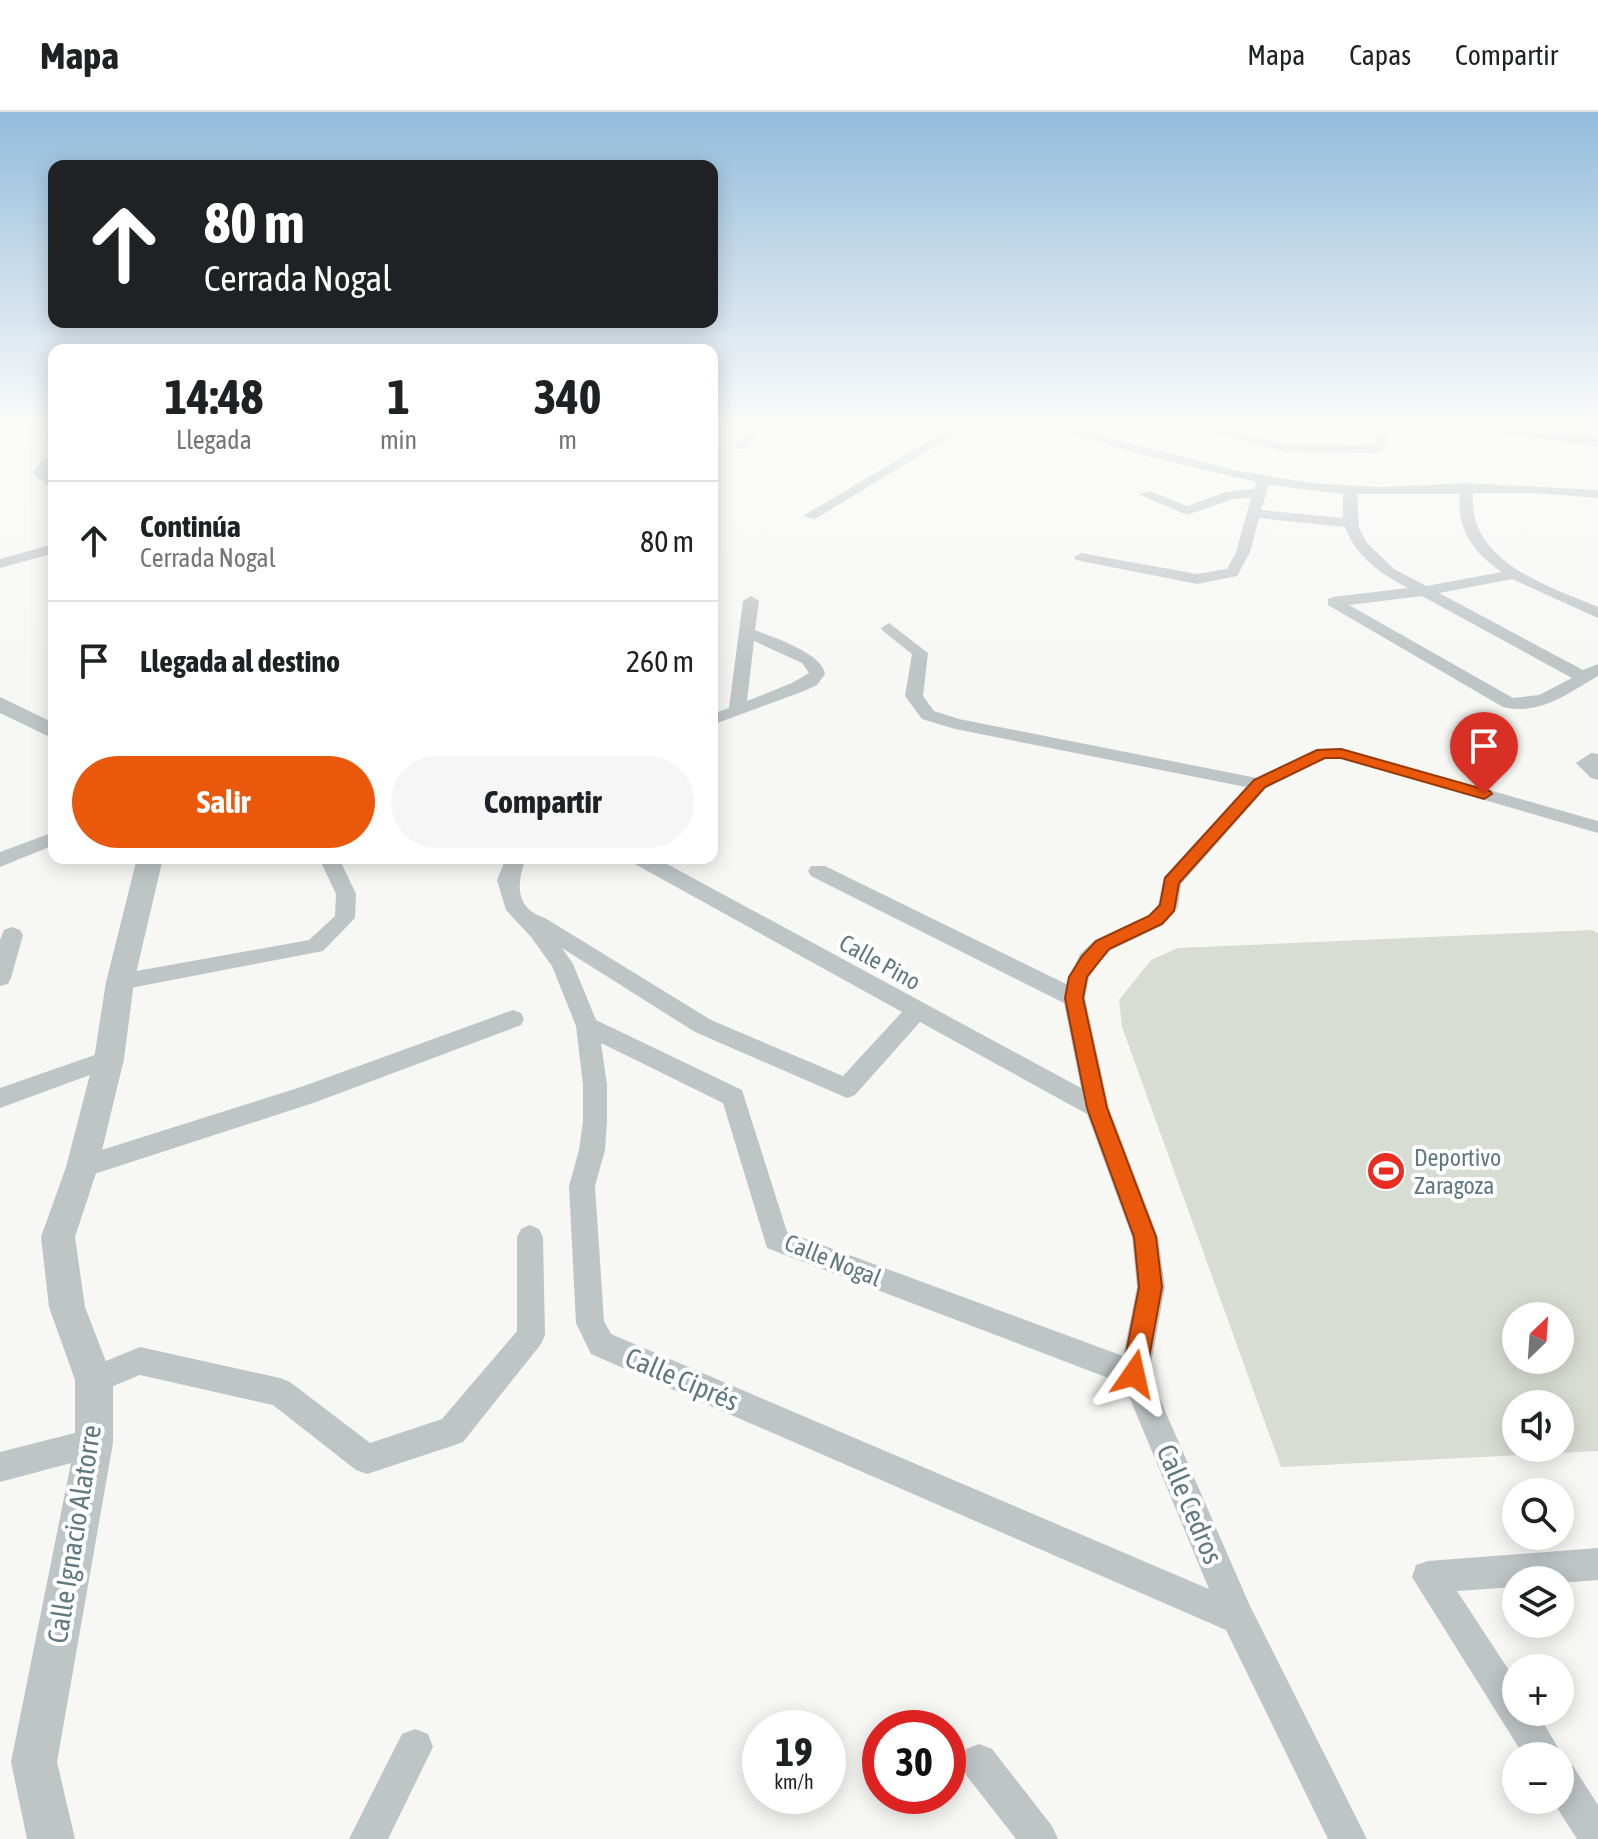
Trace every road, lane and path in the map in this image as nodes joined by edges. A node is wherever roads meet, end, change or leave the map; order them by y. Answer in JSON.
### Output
{"nodes":[{"id":1,"x":828,"y":506,"type":"edge"},
{"id":2,"x":1174,"y":506,"type":"edge"},
{"id":3,"x":1202,"y":506,"type":"edge"},
{"id":4,"x":1254,"y":506,"type":"edge"},
{"id":5,"x":1350,"y":506,"type":"edge"},
{"id":6,"x":1466,"y":506,"type":"edge"},
{"id":7,"x":1251,"y":513,"type":"junction"},
{"id":8,"x":810,"y":516,"type":"dead end"},
{"id":9,"x":1350,"y":523,"type":"junction"},
{"id":10,"x":48,"y":550,"type":"edge"},
{"id":11,"x":1081,"y":557,"type":"dead end"},
{"id":12,"x":0,"y":564,"type":"edge"},
{"id":13,"x":1514,"y":574,"type":"junction"},
{"id":14,"x":1424,"y":591,"type":"junction"},
{"id":15,"x":751,"y":601,"type":"dead end"},
{"id":16,"x":1598,"y":613,"type":"edge"},
{"id":17,"x":889,"y":628,"type":"dead end"},
{"id":18,"x":749,"y":633,"type":"junction"},
{"id":19,"x":1590,"y":673,"type":"edge"},
{"id":20,"x":0,"y":704,"type":"edge"},
{"id":21,"x":737,"y":710,"type":"junction"},
{"id":22,"x":718,"y":718,"type":"edge"},
{"id":23,"x":48,"y":729,"type":"edge"},
{"id":24,"x":1598,"y":759,"type":"edge"},
{"id":25,"x":1598,"y":774,"type":"edge"},
{"id":26,"x":1259,"y":784,"type":"junction"},
{"id":27,"x":1598,"y":827,"type":"edge"},
{"id":28,"x":48,"y":840,"type":"edge"},
{"id":29,"x":0,"y":860,"type":"edge"},
{"id":30,"x":149,"y":864,"type":"edge"},
{"id":31,"x":332,"y":864,"type":"edge"},
{"id":32,"x":514,"y":864,"type":"edge"},
{"id":33,"x":651,"y":864,"type":"edge"},
{"id":34,"x":818,"y":871,"type":"dead end"},
{"id":35,"x":516,"y":910,"type":"junction"},
{"id":36,"x":12,"y":935,"type":"dead end"},
{"id":37,"x":0,"y":978,"type":"edge"},
{"id":38,"x":120,"y":982,"type":"junction"},
{"id":39,"x":1074,"y":998,"type":"junction"},
{"id":40,"x":916,"y":1011,"type":"junction"},
{"id":41,"x":513,"y":1019,"type":"dead end"},
{"id":42,"x":587,"y":1026,"type":"junction"},
{"id":43,"x":109,"y":1059,"type":"junction"},
{"id":44,"x":0,"y":1098,"type":"edge"},
{"id":45,"x":1097,"y":1108,"type":"junction"},
{"id":46,"x":82,"y":1167,"type":"junction"},
{"id":47,"x":530,"y":1237,"type":"dead end"},
{"id":48,"x":1134,"y":1374,"type":"junction"},
{"id":49,"x":94,"y":1380,"type":"junction"},
{"id":50,"x":94,"y":1443,"type":"junction"},
{"id":51,"x":0,"y":1467,"type":"edge"},
{"id":52,"x":1598,"y":1564,"type":"edge"},
{"id":53,"x":1238,"y":1618,"type":"junction"},
{"id":54,"x":1502,"y":1691,"type":"edge"},
{"id":55,"x":415,"y":1747,"type":"dead end"},
{"id":56,"x":979,"y":1762,"type":"dead end"},
{"id":57,"x":1574,"y":1801,"type":"edge"},
{"id":58,"x":1598,"y":1838,"type":"edge"},
{"id":59,"x":51,"y":1839,"type":"edge"},
{"id":60,"x":368,"y":1839,"type":"edge"},
{"id":61,"x":1039,"y":1839,"type":"edge"},
{"id":62,"x":1348,"y":1839,"type":"edge"}],
"edges":[{"from":1,"to":8,"type":"street"},
{"from":2,"to":3,"type":"street"},
{"from":4,"to":7,"type":"street"},
{"from":5,"to":9,"type":"street"},
{"from":6,"to":13,"type":"street"},
{"from":7,"to":9,"type":"street"},
{"from":7,"to":11,"type":"street"},
{"from":9,"to":14,"type":"street"},
{"from":10,"to":12,"type":"street"},
{"from":13,"to":14,"type":"street"},
{"from":13,"to":16,"type":"street"},
{"from":14,"to":19,"type":"street"},
{"from":14,"to":19,"type":"street"},
{"from":15,"to":18,"type":"street"},
{"from":17,"to":26,"type":"street"},
{"from":18,"to":21,"type":"street"},
{"from":18,"to":21,"type":"street"},
{"from":20,"to":23,"type":"street"},
{"from":21,"to":22,"type":"street"},
{"from":24,"to":25,"type":"street"},
{"from":26,"to":27,"type":"street"},
{"from":26,"to":39,"type":"street"},
{"from":28,"to":29,"type":"street"},
{"from":30,"to":38,"type":"street","name":"Calle Ignacio Alatorre"},
{"from":31,"to":38,"type":"street"},
{"from":32,"to":35,"type":"street"},
{"from":33,"to":40,"type":"street","name":"Calle Pino"},
{"from":34,"to":39,"type":"street"},
{"from":35,"to":40,"type":"street"},
{"from":35,"to":42,"type":"street","name":"Calle Ciprés"},
{"from":36,"to":37,"type":"street"},
{"from":38,"to":43,"type":"street","name":"Calle Ignacio Alatorre"},
{"from":39,"to":45,"type":"street"},
{"from":40,"to":45,"type":"street","name":"Calle Pino"},
{"from":41,"to":46,"type":"street"},
{"from":42,"to":48,"type":"street","name":"Calle Nogal"},
{"from":42,"to":53,"type":"street","name":"Calle Ciprés"},
{"from":43,"to":44,"type":"street"},
{"from":43,"to":46,"type":"street","name":"Calle Ignacio Alatorre"},
{"from":45,"to":48,"type":"street"},
{"from":46,"to":49,"type":"street","name":"Calle Ignacio Alatorre"},
{"from":47,"to":49,"type":"street"},
{"from":48,"to":53,"type":"street","name":"Calle Cedros"},
{"from":49,"to":50,"type":"street","name":"Calle Ignacio Alatorre"},
{"from":50,"to":51,"type":"street"},
{"from":50,"to":59,"type":"street","name":"Calle Ignacio Alatorre"},
{"from":52,"to":54,"type":"street"},
{"from":53,"to":62,"type":"street","name":"Calle Cedros"},
{"from":55,"to":60,"type":"street"},
{"from":56,"to":61,"type":"street"},
{"from":57,"to":58,"type":"street"}]}
